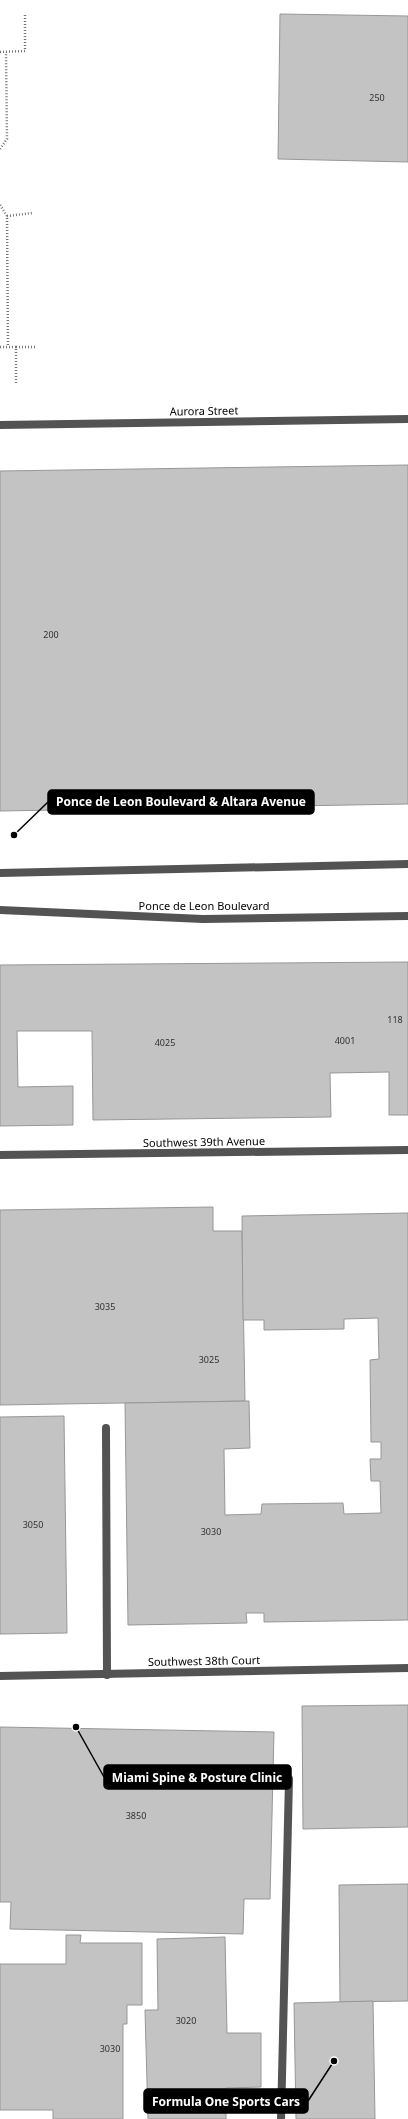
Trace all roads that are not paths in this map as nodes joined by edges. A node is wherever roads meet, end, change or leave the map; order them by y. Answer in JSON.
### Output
{"nodes":[{"id":1,"x":408,"y":419,"type":"edge"},
{"id":2,"x":0,"y":426,"type":"edge"},
{"id":3,"x":408,"y":864,"type":"edge"},
{"id":4,"x":0,"y":873,"type":"edge"},
{"id":5,"x":0,"y":910,"type":"edge"},
{"id":6,"x":408,"y":916,"type":"edge"},
{"id":7,"x":408,"y":1150,"type":"edge"},
{"id":8,"x":0,"y":1155,"type":"edge"},
{"id":9,"x":106,"y":1428,"type":"dead end"},
{"id":10,"x":408,"y":1668,"type":"edge"},
{"id":11,"x":107,"y":1674,"type":"junction"},
{"id":12,"x":0,"y":1676,"type":"edge"},
{"id":13,"x":289,"y":1780,"type":"dead end"},
{"id":14,"x":281,"y":2119,"type":"edge"}],
"edges":[{"from":1,"to":2,"type":"street","name":"Aurora Street"},
{"from":3,"to":4,"type":"street"},
{"from":5,"to":6,"type":"street","name":"Ponce de Leon Boulevard"},
{"from":7,"to":8,"type":"street","name":"Southwest 39th Avenue"},
{"from":9,"to":11,"type":"street"},
{"from":10,"to":11,"type":"street","name":"Southwest 38th Court"},
{"from":11,"to":12,"type":"street","name":"Southwest 38th Court"},
{"from":13,"to":14,"type":"street"}]}
